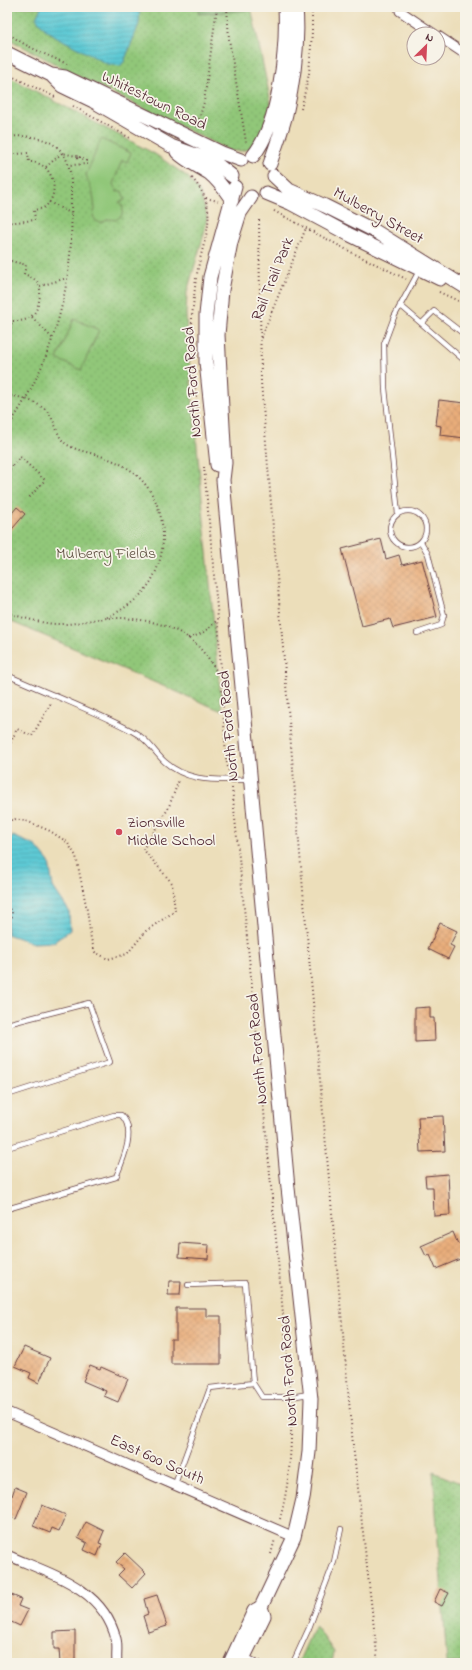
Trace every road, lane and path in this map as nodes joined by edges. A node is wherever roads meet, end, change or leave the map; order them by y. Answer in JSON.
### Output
{"nodes":[{"id":1,"x":217,"y":7,"type":"edge"},
{"id":2,"x":227,"y":7,"type":"edge"},
{"id":3,"x":285,"y":7,"type":"edge"},
{"id":4,"x":296,"y":7,"type":"edge"},
{"id":5,"x":400,"y":11,"type":"dead end"},
{"id":6,"x":422,"y":26,"type":"edge"},
{"id":7,"x":446,"y":41,"type":"edge"},
{"id":8,"x":7,"y":53,"type":"edge"},
{"id":9,"x":465,"y":54,"type":"edge"},
{"id":10,"x":7,"y":74,"type":"edge"},
{"id":11,"x":52,"y":75,"type":"junction"},
{"id":12,"x":60,"y":100,"type":"dead end"},
{"id":13,"x":73,"y":106,"type":"dead end"},
{"id":14,"x":196,"y":128,"type":"dead end"},
{"id":15,"x":7,"y":137,"type":"edge"},
{"id":16,"x":132,"y":139,"type":"dead end"},
{"id":17,"x":246,"y":142,"type":"dead end"},
{"id":18,"x":172,"y":146,"type":"junction"},
{"id":19,"x":62,"y":153,"type":"junction"},
{"id":20,"x":7,"y":155,"type":"edge"},
{"id":21,"x":247,"y":158,"type":"junction"},
{"id":22,"x":68,"y":166,"type":"junction"},
{"id":23,"x":46,"y":167,"type":"junction"},
{"id":24,"x":272,"y":170,"type":"junction"},
{"id":25,"x":190,"y":175,"type":"dead end"},
{"id":26,"x":234,"y":182,"type":"junction"},
{"id":27,"x":199,"y":186,"type":"dead end"},
{"id":28,"x":266,"y":193,"type":"junction"},
{"id":29,"x":251,"y":197,"type":"junction"},
{"id":30,"x":206,"y":198,"type":"dead end"},
{"id":31,"x":227,"y":201,"type":"junction"},
{"id":32,"x":49,"y":202,"type":"junction"},
{"id":33,"x":272,"y":210,"type":"dead end"},
{"id":34,"x":72,"y":214,"type":"junction"},
{"id":35,"x":259,"y":220,"type":"dead end"},
{"id":36,"x":7,"y":223,"type":"edge"},
{"id":37,"x":306,"y":228,"type":"junction"},
{"id":38,"x":7,"y":260,"type":"edge"},
{"id":39,"x":420,"y":269,"type":"junction"},
{"id":40,"x":67,"y":278,"type":"junction"},
{"id":41,"x":413,"y":282,"type":"junction"},
{"id":42,"x":40,"y":286,"type":"junction"},
{"id":43,"x":465,"y":289,"type":"edge"},
{"id":44,"x":434,"y":290,"type":"dead end"},
{"id":45,"x":465,"y":304,"type":"edge"},
{"id":46,"x":400,"y":305,"type":"junction"},
{"id":47,"x":32,"y":317,"type":"junction"},
{"id":48,"x":422,"y":323,"type":"junction"},
{"id":49,"x":7,"y":329,"type":"edge"},
{"id":50,"x":465,"y":335,"type":"edge"},
{"id":51,"x":52,"y":338,"type":"junction"},
{"id":52,"x":260,"y":340,"type":"junction"},
{"id":53,"x":465,"y":361,"type":"edge"},
{"id":54,"x":7,"y":396,"type":"edge"},
{"id":55,"x":26,"y":399,"type":"junction"},
{"id":56,"x":7,"y":428,"type":"edge"},
{"id":57,"x":7,"y":452,"type":"edge"},
{"id":58,"x":7,"y":457,"type":"edge"},
{"id":59,"x":7,"y":472,"type":"edge"},
{"id":60,"x":223,"y":480,"type":"junction"},
{"id":61,"x":28,"y":499,"type":"dead end"},
{"id":62,"x":398,"y":514,"type":"junction"},
{"id":63,"x":421,"y":542,"type":"junction"},
{"id":64,"x":7,"y":613,"type":"edge"},
{"id":65,"x":106,"y":618,"type":"junction"},
{"id":66,"x":218,"y":619,"type":"dead end"},
{"id":67,"x":417,"y":632,"type":"dead end"},
{"id":68,"x":188,"y":638,"type":"junction"},
{"id":69,"x":7,"y":675,"type":"edge"},
{"id":70,"x":220,"y":677,"type":"dead end"},
{"id":71,"x":54,"y":696,"type":"junction"},
{"id":72,"x":7,"y":750,"type":"edge"},
{"id":73,"x":181,"y":774,"type":"junction"},
{"id":74,"x":251,"y":780,"type":"junction"},
{"id":75,"x":233,"y":794,"type":"dead end"},
{"id":76,"x":7,"y":821,"type":"edge"},
{"id":77,"x":7,"y":906,"type":"edge"},
{"id":78,"x":7,"y":922,"type":"edge"},
{"id":79,"x":7,"y":1024,"type":"edge"},
{"id":80,"x":7,"y":1094,"type":"edge"},
{"id":81,"x":7,"y":1148,"type":"edge"},
{"id":82,"x":7,"y":1209,"type":"edge"},
{"id":83,"x":188,"y":1285,"type":"dead end"},
{"id":84,"x":253,"y":1383,"type":"junction"},
{"id":85,"x":310,"y":1394,"type":"junction"},
{"id":86,"x":290,"y":1398,"type":"junction"},
{"id":87,"x":7,"y":1412,"type":"edge"},
{"id":88,"x":175,"y":1484,"type":"junction"},
{"id":89,"x":284,"y":1503,"type":"dead end"},
{"id":90,"x":341,"y":1529,"type":"dead end"},
{"id":91,"x":294,"y":1537,"type":"junction"},
{"id":92,"x":7,"y":1555,"type":"edge"},
{"id":93,"x":261,"y":1607,"type":"junction"},
{"id":94,"x":243,"y":1660,"type":"edge"},
{"id":95,"x":117,"y":1663,"type":"edge"},
{"id":96,"x":230,"y":1663,"type":"edge"},
{"id":97,"x":259,"y":1663,"type":"edge"},
{"id":98,"x":293,"y":1663,"type":"edge"},
{"id":99,"x":378,"y":1663,"type":"edge"}],
"edges":[{"from":1,"to":14,"type":"path"},
{"from":2,"to":17,"type":"path"},
{"from":3,"to":21,"type":"main road"},
{"from":4,"to":24,"type":"main road"},
{"from":5,"to":6,"type":"street"},
{"from":7,"to":9,"type":"street"},
{"from":8,"to":11,"type":"main road","name":"Whitestown Road"},
{"from":10,"to":12,"type":"path"},
{"from":11,"to":18,"type":"main road","name":"Whitestown Road"},
{"from":11,"to":21,"type":"main road","name":"Whitestown Road"},
{"from":13,"to":16,"type":"path"},
{"from":15,"to":19,"type":"path"},
{"from":18,"to":26,"type":"main road","name":"Whitestown Road"},
{"from":18,"to":31,"type":"main road","name":"Whitestown Road"},
{"from":19,"to":22,"type":"path"},
{"from":19,"to":22,"type":"path"},
{"from":19,"to":23,"type":"path"},
{"from":20,"to":23,"type":"path"},
{"from":21,"to":24,"type":"main road"},
{"from":21,"to":26,"type":"main road"},
{"from":22,"to":34,"type":"path"},
{"from":23,"to":32,"type":"path"},
{"from":24,"to":28,"type":"main road"},
{"from":24,"to":43,"type":"main road","name":"Mulberry Street"},
{"from":25,"to":27,"type":"path"},
{"from":26,"to":29,"type":"main road"},
{"from":26,"to":31,"type":"main road","name":"North Ford Road"},
{"from":28,"to":29,"type":"main road"},
{"from":28,"to":39,"type":"main road","name":"Mulberry Street"},
{"from":29,"to":60,"type":"main road","name":"North Ford Road"},
{"from":30,"to":31,"type":"path"},
{"from":31,"to":60,"type":"main road","name":"North Ford Road"},
{"from":32,"to":34,"type":"path"},
{"from":32,"to":36,"type":"path"},
{"from":33,"to":37,"type":"path"},
{"from":34,"to":40,"type":"path"},
{"from":35,"to":52,"type":"path"},
{"from":37,"to":41,"type":"path"},
{"from":37,"to":52,"type":"path","name":"Rail Trail Park"},
{"from":38,"to":42,"type":"path"},
{"from":39,"to":41,"type":"lane"},
{"from":39,"to":43,"type":"main road","name":"Mulberry Street"},
{"from":40,"to":42,"type":"path"},
{"from":40,"to":51,"type":"path"},
{"from":41,"to":46,"type":"lane"},
{"from":42,"to":47,"type":"path"},
{"from":44,"to":45,"type":"path"},
{"from":46,"to":48,"type":"lane"},
{"from":46,"to":62,"type":"lane"},
{"from":47,"to":49,"type":"path"},
{"from":47,"to":51,"type":"path"},
{"from":48,"to":50,"type":"lane"},
{"from":48,"to":53,"type":"lane"},
{"from":51,"to":55,"type":"path"},
{"from":52,"to":99,"type":"path"},
{"from":54,"to":55,"type":"path"},
{"from":55,"to":56,"type":"path"},
{"from":55,"to":65,"type":"path"},
{"from":57,"to":58,"type":"path"},
{"from":59,"to":61,"type":"path"},
{"from":60,"to":74,"type":"main road","name":"North Ford Road"},
{"from":62,"to":63,"type":"lane"},
{"from":62,"to":63,"type":"lane"},
{"from":63,"to":67,"type":"lane"},
{"from":64,"to":65,"type":"path"},
{"from":65,"to":68,"type":"path"},
{"from":66,"to":68,"type":"path"},
{"from":68,"to":70,"type":"path"},
{"from":69,"to":71,"type":"lane"},
{"from":71,"to":72,"type":"path"},
{"from":71,"to":73,"type":"lane"},
{"from":73,"to":74,"type":"lane"},
{"from":73,"to":76,"type":"path"},
{"from":74,"to":85,"type":"main road","name":"North Ford Road"},
{"from":75,"to":86,"type":"path"},
{"from":77,"to":78,"type":"path"},
{"from":79,"to":80,"type":"lane"},
{"from":81,"to":82,"type":"lane"},
{"from":83,"to":84,"type":"lane"},
{"from":84,"to":86,"type":"lane"},
{"from":84,"to":88,"type":"lane"},
{"from":85,"to":86,"type":"lane"},
{"from":85,"to":91,"type":"main road","name":"North Ford Road"},
{"from":86,"to":89,"type":"path"},
{"from":87,"to":88,"type":"street","name":"East 600 South"},
{"from":88,"to":91,"type":"street","name":"East 600 South"},
{"from":90,"to":98,"type":"lane"},
{"from":91,"to":93,"type":"main road","name":"North Ford Road"},
{"from":92,"to":95,"type":"street"},
{"from":93,"to":94,"type":"main road","name":"North Ford Road"},
{"from":93,"to":96,"type":"main road","name":"North Ford Road"},
{"from":94,"to":97,"type":"lane"}]}
